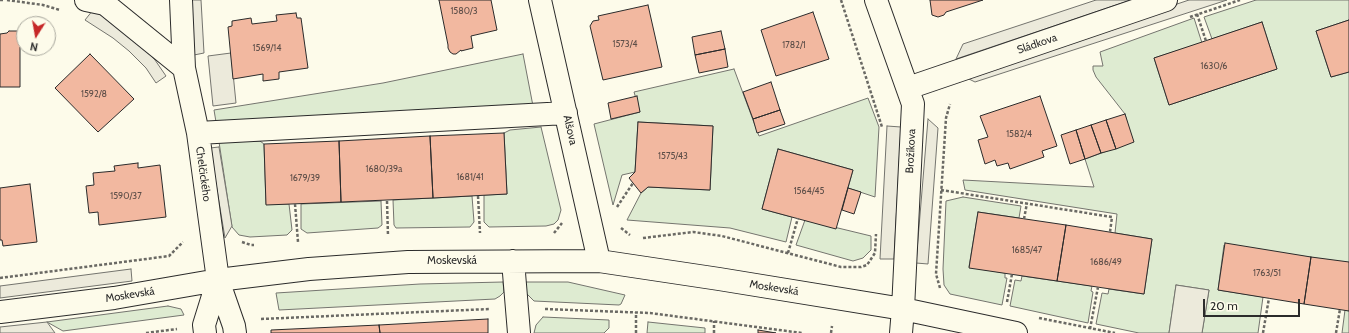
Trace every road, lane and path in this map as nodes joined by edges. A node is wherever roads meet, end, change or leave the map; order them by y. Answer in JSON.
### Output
{"nodes":[{"id":1,"x":0,"y":0,"type":"edge"},
{"id":2,"x":4,"y":0,"type":"edge"},
{"id":3,"x":7,"y":0,"type":"edge"},
{"id":4,"x":181,"y":0,"type":"edge"},
{"id":5,"x":540,"y":0,"type":"edge"},
{"id":6,"x":841,"y":0,"type":"edge"},
{"id":7,"x":876,"y":0,"type":"edge"},
{"id":8,"x":1166,"y":0,"type":"edge"},
{"id":9,"x":1240,"y":0,"type":"edge"},
{"id":10,"x":102,"y":1,"type":"edge"},
{"id":11,"x":67,"y":12,"type":"dead end"},
{"id":12,"x":1197,"y":14,"type":"junction"},
{"id":13,"x":1183,"y":19,"type":"dead end"},
{"id":14,"x":1206,"y":41,"type":"dead end"},
{"id":15,"x":184,"y":68,"type":"junction"},
{"id":16,"x":908,"y":88,"type":"junction"},
{"id":17,"x":952,"y":101,"type":"dead end"},
{"id":18,"x":566,"y":113,"type":"junction"},
{"id":19,"x":882,"y":131,"type":"dead end"},
{"id":20,"x":198,"y":133,"type":"junction"},
{"id":21,"x":633,"y":183,"type":"dead end"},
{"id":22,"x":941,"y":190,"type":"junction"},
{"id":23,"x":478,"y":196,"type":"dead end"},
{"id":24,"x":387,"y":200,"type":"dead end"},
{"id":25,"x":1027,"y":203,"type":"junction"},
{"id":26,"x":295,"y":204,"type":"dead end"},
{"id":27,"x":615,"y":210,"type":"dead end"},
{"id":28,"x":798,"y":218,"type":"dead end"},
{"id":29,"x":1024,"y":219,"type":"dead end"},
{"id":30,"x":563,"y":221,"type":"dead end"},
{"id":31,"x":619,"y":226,"type":"dead end"},
{"id":32,"x":877,"y":230,"type":"dead end"},
{"id":33,"x":1110,"y":232,"type":"dead end"},
{"id":34,"x":549,"y":235,"type":"dead end"},
{"id":35,"x":480,"y":236,"type":"dead end"},
{"id":36,"x":381,"y":237,"type":"dead end"},
{"id":37,"x":186,"y":238,"type":"dead end"},
{"id":38,"x":239,"y":240,"type":"dead end"},
{"id":39,"x":305,"y":242,"type":"dead end"},
{"id":40,"x":259,"y":245,"type":"dead end"},
{"id":41,"x":788,"y":253,"type":"junction"},
{"id":42,"x":513,"y":261,"type":"junction"},
{"id":43,"x":599,"y":261,"type":"junction"},
{"id":44,"x":936,"y":274,"type":"dead end"},
{"id":45,"x":1012,"y":274,"type":"dead end"},
{"id":46,"x":0,"y":278,"type":"edge"},
{"id":47,"x":218,"y":280,"type":"junction"},
{"id":48,"x":1098,"y":287,"type":"dead end"},
{"id":49,"x":1268,"y":298,"type":"dead end"},
{"id":50,"x":1006,"y":303,"type":"dead end"},
{"id":51,"x":516,"y":308,"type":"junction"},
{"id":52,"x":903,"y":309,"type":"junction"},
{"id":53,"x":1340,"y":309,"type":"dead end"},
{"id":54,"x":0,"y":312,"type":"edge"},
{"id":55,"x":636,"y":312,"type":"junction"},
{"id":56,"x":714,"y":321,"type":"junction"},
{"id":57,"x":234,"y":327,"type":"edge"},
{"id":58,"x":1090,"y":328,"type":"dead end"},
{"id":59,"x":204,"y":329,"type":"edge"},
{"id":60,"x":787,"y":332,"type":"edge"},
{"id":61,"x":146,"y":333,"type":"edge"},
{"id":62,"x":519,"y":333,"type":"edge"},
{"id":63,"x":636,"y":333,"type":"edge"},
{"id":64,"x":714,"y":333,"type":"edge"},
{"id":65,"x":802,"y":333,"type":"edge"},
{"id":66,"x":901,"y":333,"type":"edge"},
{"id":67,"x":1016,"y":333,"type":"edge"},
{"id":68,"x":1264,"y":333,"type":"edge"},
{"id":69,"x":1336,"y":333,"type":"edge"}],
"edges":[{"from":1,"to":2,"type":"path"},
{"from":3,"to":11,"type":"path"},
{"from":4,"to":15,"type":"street","name":"Chelčického"},
{"from":5,"to":18,"type":"street","name":"Alšova"},
{"from":6,"to":19,"type":"path"},
{"from":7,"to":16,"type":"street","name":"Brožíkova"},
{"from":8,"to":16,"type":"street","name":"Sládkova"},
{"from":9,"to":12,"type":"path"},
{"from":10,"to":15,"type":"street"},
{"from":12,"to":13,"type":"path"},
{"from":12,"to":14,"type":"path"},
{"from":15,"to":20,"type":"street","name":"Chelčického"},
{"from":16,"to":52,"type":"street","name":"Brožíkova"},
{"from":17,"to":22,"type":"path"},
{"from":18,"to":20,"type":"street"},
{"from":18,"to":43,"type":"street","name":"Alšova"},
{"from":20,"to":47,"type":"street","name":"Chelčického"},
{"from":21,"to":27,"type":"path"},
{"from":22,"to":25,"type":"path"},
{"from":22,"to":44,"type":"path"},
{"from":23,"to":35,"type":"path"},
{"from":24,"to":36,"type":"path"},
{"from":25,"to":29,"type":"path"},
{"from":25,"to":33,"type":"path"},
{"from":26,"to":39,"type":"path"},
{"from":28,"to":41,"type":"path"},
{"from":30,"to":34,"type":"path"},
{"from":31,"to":41,"type":"path"},
{"from":32,"to":41,"type":"path"},
{"from":37,"to":46,"type":"path"},
{"from":38,"to":40,"type":"path"},
{"from":42,"to":43,"type":"street","name":"Moskevská"},
{"from":42,"to":47,"type":"street","name":"Moskevská"},
{"from":42,"to":51,"type":"street"},
{"from":43,"to":52,"type":"street","name":"Moskevská"},
{"from":45,"to":50,"type":"path"},
{"from":47,"to":54,"type":"street","name":"Moskevská"},
{"from":47,"to":57,"type":"street"},
{"from":47,"to":59,"type":"street"},
{"from":48,"to":58,"type":"path"},
{"from":49,"to":68,"type":"path"},
{"from":51,"to":55,"type":"path"},
{"from":51,"to":57,"type":"path"},
{"from":51,"to":62,"type":"street"},
{"from":52,"to":66,"type":"street"},
{"from":52,"to":67,"type":"street","name":"Moskevská"},
{"from":53,"to":69,"type":"path"},
{"from":55,"to":56,"type":"path"},
{"from":55,"to":63,"type":"path"},
{"from":56,"to":60,"type":"path"},
{"from":56,"to":64,"type":"path"},
{"from":59,"to":61,"type":"path"},
{"from":60,"to":65,"type":"path"}]}
